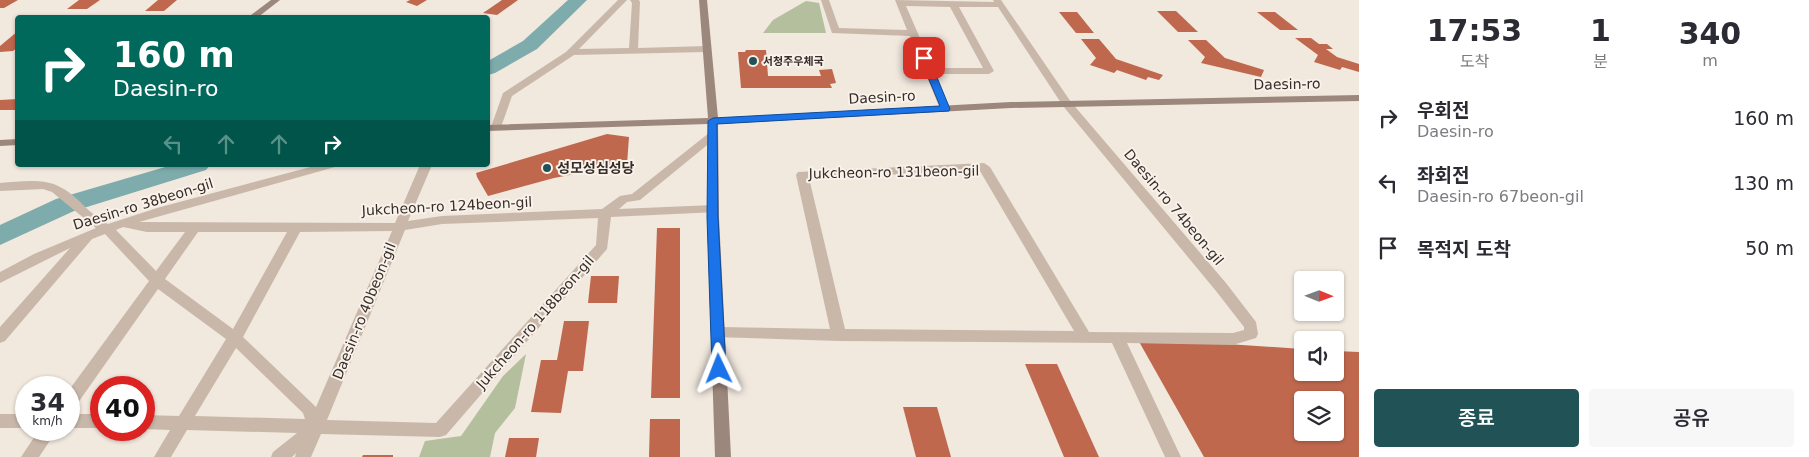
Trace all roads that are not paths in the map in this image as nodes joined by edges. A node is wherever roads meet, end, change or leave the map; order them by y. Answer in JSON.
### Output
{"nodes":[{"id":1,"x":276,"y":0,"type":"edge"},
{"id":2,"x":623,"y":0,"type":"edge"},
{"id":3,"x":634,"y":0,"type":"edge"},
{"id":4,"x":703,"y":0,"type":"edge"},
{"id":5,"x":824,"y":0,"type":"edge"},
{"id":6,"x":900,"y":2,"type":"edge"},
{"id":7,"x":952,"y":2,"type":"edge"},
{"id":8,"x":999,"y":2,"type":"edge"},
{"id":9,"x":255,"y":15,"type":"edge"},
{"id":10,"x":914,"y":33,"type":"junction"},
{"id":11,"x":706,"y":49,"type":"junction"},
{"id":12,"x":633,"y":51,"type":"junction"},
{"id":13,"x":571,"y":52,"type":"junction"},
{"id":14,"x":930,"y":71,"type":"junction"},
{"id":15,"x":1359,"y":98,"type":"edge"},
{"id":16,"x":1066,"y":104,"type":"junction"},
{"id":17,"x":945,"y":109,"type":"junction"},
{"id":18,"x":492,"y":128,"type":"edge"},
{"id":19,"x":713,"y":128,"type":"junction"},
{"id":20,"x":15,"y":142,"type":"edge"},
{"id":21,"x":0,"y":143,"type":"edge"},
{"id":22,"x":324,"y":167,"type":"edge"},
{"id":23,"x":425,"y":167,"type":"edge"},
{"id":24,"x":0,"y":187,"type":"edge"},
{"id":25,"x":713,"y":209,"type":"junction"},
{"id":26,"x":606,"y":213,"type":"junction"},
{"id":27,"x":123,"y":223,"type":"junction"},
{"id":28,"x":195,"y":227,"type":"junction"},
{"id":29,"x":296,"y":227,"type":"junction"},
{"id":30,"x":399,"y":227,"type":"junction"},
{"id":31,"x":97,"y":229,"type":"junction"},
{"id":32,"x":0,"y":278,"type":"edge"},
{"id":33,"x":156,"y":280,"type":"junction"},
{"id":34,"x":718,"y":333,"type":"junction"},
{"id":35,"x":839,"y":335,"type":"junction"},
{"id":36,"x":0,"y":337,"type":"edge"},
{"id":37,"x":234,"y":338,"type":"junction"},
{"id":38,"x":1085,"y":338,"type":"junction"},
{"id":39,"x":1117,"y":338,"type":"junction"},
{"id":40,"x":80,"y":387,"type":"edge"},
{"id":41,"x":0,"y":421,"type":"edge"},
{"id":42,"x":15,"y":421,"type":"edge"},
{"id":43,"x":155,"y":422,"type":"edge"},
{"id":44,"x":182,"y":422,"type":"junction"},
{"id":45,"x":316,"y":428,"type":"junction"},
{"id":46,"x":41,"y":441,"type":"edge"},
{"id":47,"x":30,"y":457,"type":"edge"},
{"id":48,"x":162,"y":457,"type":"edge"},
{"id":49,"x":279,"y":457,"type":"edge"},
{"id":50,"x":303,"y":457,"type":"edge"},
{"id":51,"x":723,"y":457,"type":"edge"},
{"id":52,"x":1173,"y":457,"type":"edge"}],
"edges":[{"from":1,"to":9,"type":"street"},
{"from":2,"to":13,"type":"street","name":"Daesin-ro"},
{"from":3,"to":12,"type":"street"},
{"from":4,"to":11,"type":"street"},
{"from":5,"to":10,"type":"street"},
{"from":6,"to":7,"type":"street"},
{"from":6,"to":10,"type":"street"},
{"from":7,"to":8,"type":"street"},
{"from":7,"to":14,"type":"street"},
{"from":8,"to":16,"type":"street","name":"Daesin-ro 74beon-gil"},
{"from":10,"to":14,"type":"street"},
{"from":11,"to":12,"type":"street"},
{"from":11,"to":19,"type":"street"},
{"from":12,"to":13,"type":"street"},
{"from":13,"to":18,"type":"street","name":"Daesin-ro"},
{"from":14,"to":17,"type":"street"},
{"from":15,"to":16,"type":"street","name":"Daesin-ro"},
{"from":16,"to":17,"type":"street","name":"Daesin-ro"},
{"from":16,"to":39,"type":"street","name":"Daesin-ro 74beon-gil"},
{"from":17,"to":19,"type":"street","name":"Daesin-ro"},
{"from":18,"to":19,"type":"street","name":"Daesin-ro"},
{"from":19,"to":25,"type":"street"},
{"from":19,"to":26,"type":"street"},
{"from":20,"to":21,"type":"street"},
{"from":22,"to":27,"type":"street","name":"Daesin-ro 38beon-gil"},
{"from":23,"to":30,"type":"street","name":"Daesin-ro 40beon-gil"},
{"from":24,"to":31,"type":"street"},
{"from":25,"to":26,"type":"street","name":"Jukcheon-ro 124beon-gil"},
{"from":25,"to":34,"type":"street"},
{"from":26,"to":30,"type":"street","name":"Jukcheon-ro 124beon-gil"},
{"from":26,"to":45,"type":"street","name":"Jukcheon-ro 118beon-gil"},
{"from":27,"to":28,"type":"street","name":"Jukcheon-ro 124beon-gil"},
{"from":27,"to":31,"type":"street","name":"Daesin-ro 38beon-gil"},
{"from":28,"to":29,"type":"street","name":"Jukcheon-ro 124beon-gil"},
{"from":28,"to":33,"type":"street"},
{"from":29,"to":30,"type":"street","name":"Jukcheon-ro 124beon-gil"},
{"from":29,"to":37,"type":"street"},
{"from":30,"to":45,"type":"street","name":"Daesin-ro 40beon-gil"},
{"from":31,"to":32,"type":"street","name":"Daesin-ro 38beon-gil"},
{"from":31,"to":33,"type":"street"},
{"from":31,"to":36,"type":"street"},
{"from":33,"to":37,"type":"street"},
{"from":33,"to":40,"type":"street"},
{"from":34,"to":35,"type":"street"},
{"from":34,"to":51,"type":"street"},
{"from":35,"to":38,"type":"street"},
{"from":35,"to":38,"type":"street","name":"Jukcheon-ro 131beon-gil"},
{"from":37,"to":44,"type":"street"},
{"from":37,"to":45,"type":"street"},
{"from":38,"to":39,"type":"street"},
{"from":39,"to":52,"type":"street"},
{"from":41,"to":42,"type":"street"},
{"from":43,"to":44,"type":"street","name":"Jukcheon-ro 118beon-gil"},
{"from":44,"to":45,"type":"street","name":"Jukcheon-ro 118beon-gil"},
{"from":44,"to":48,"type":"street"},
{"from":45,"to":49,"type":"street"},
{"from":45,"to":50,"type":"street","name":"Daesin-ro 40beon-gil"},
{"from":46,"to":47,"type":"street"}]}
